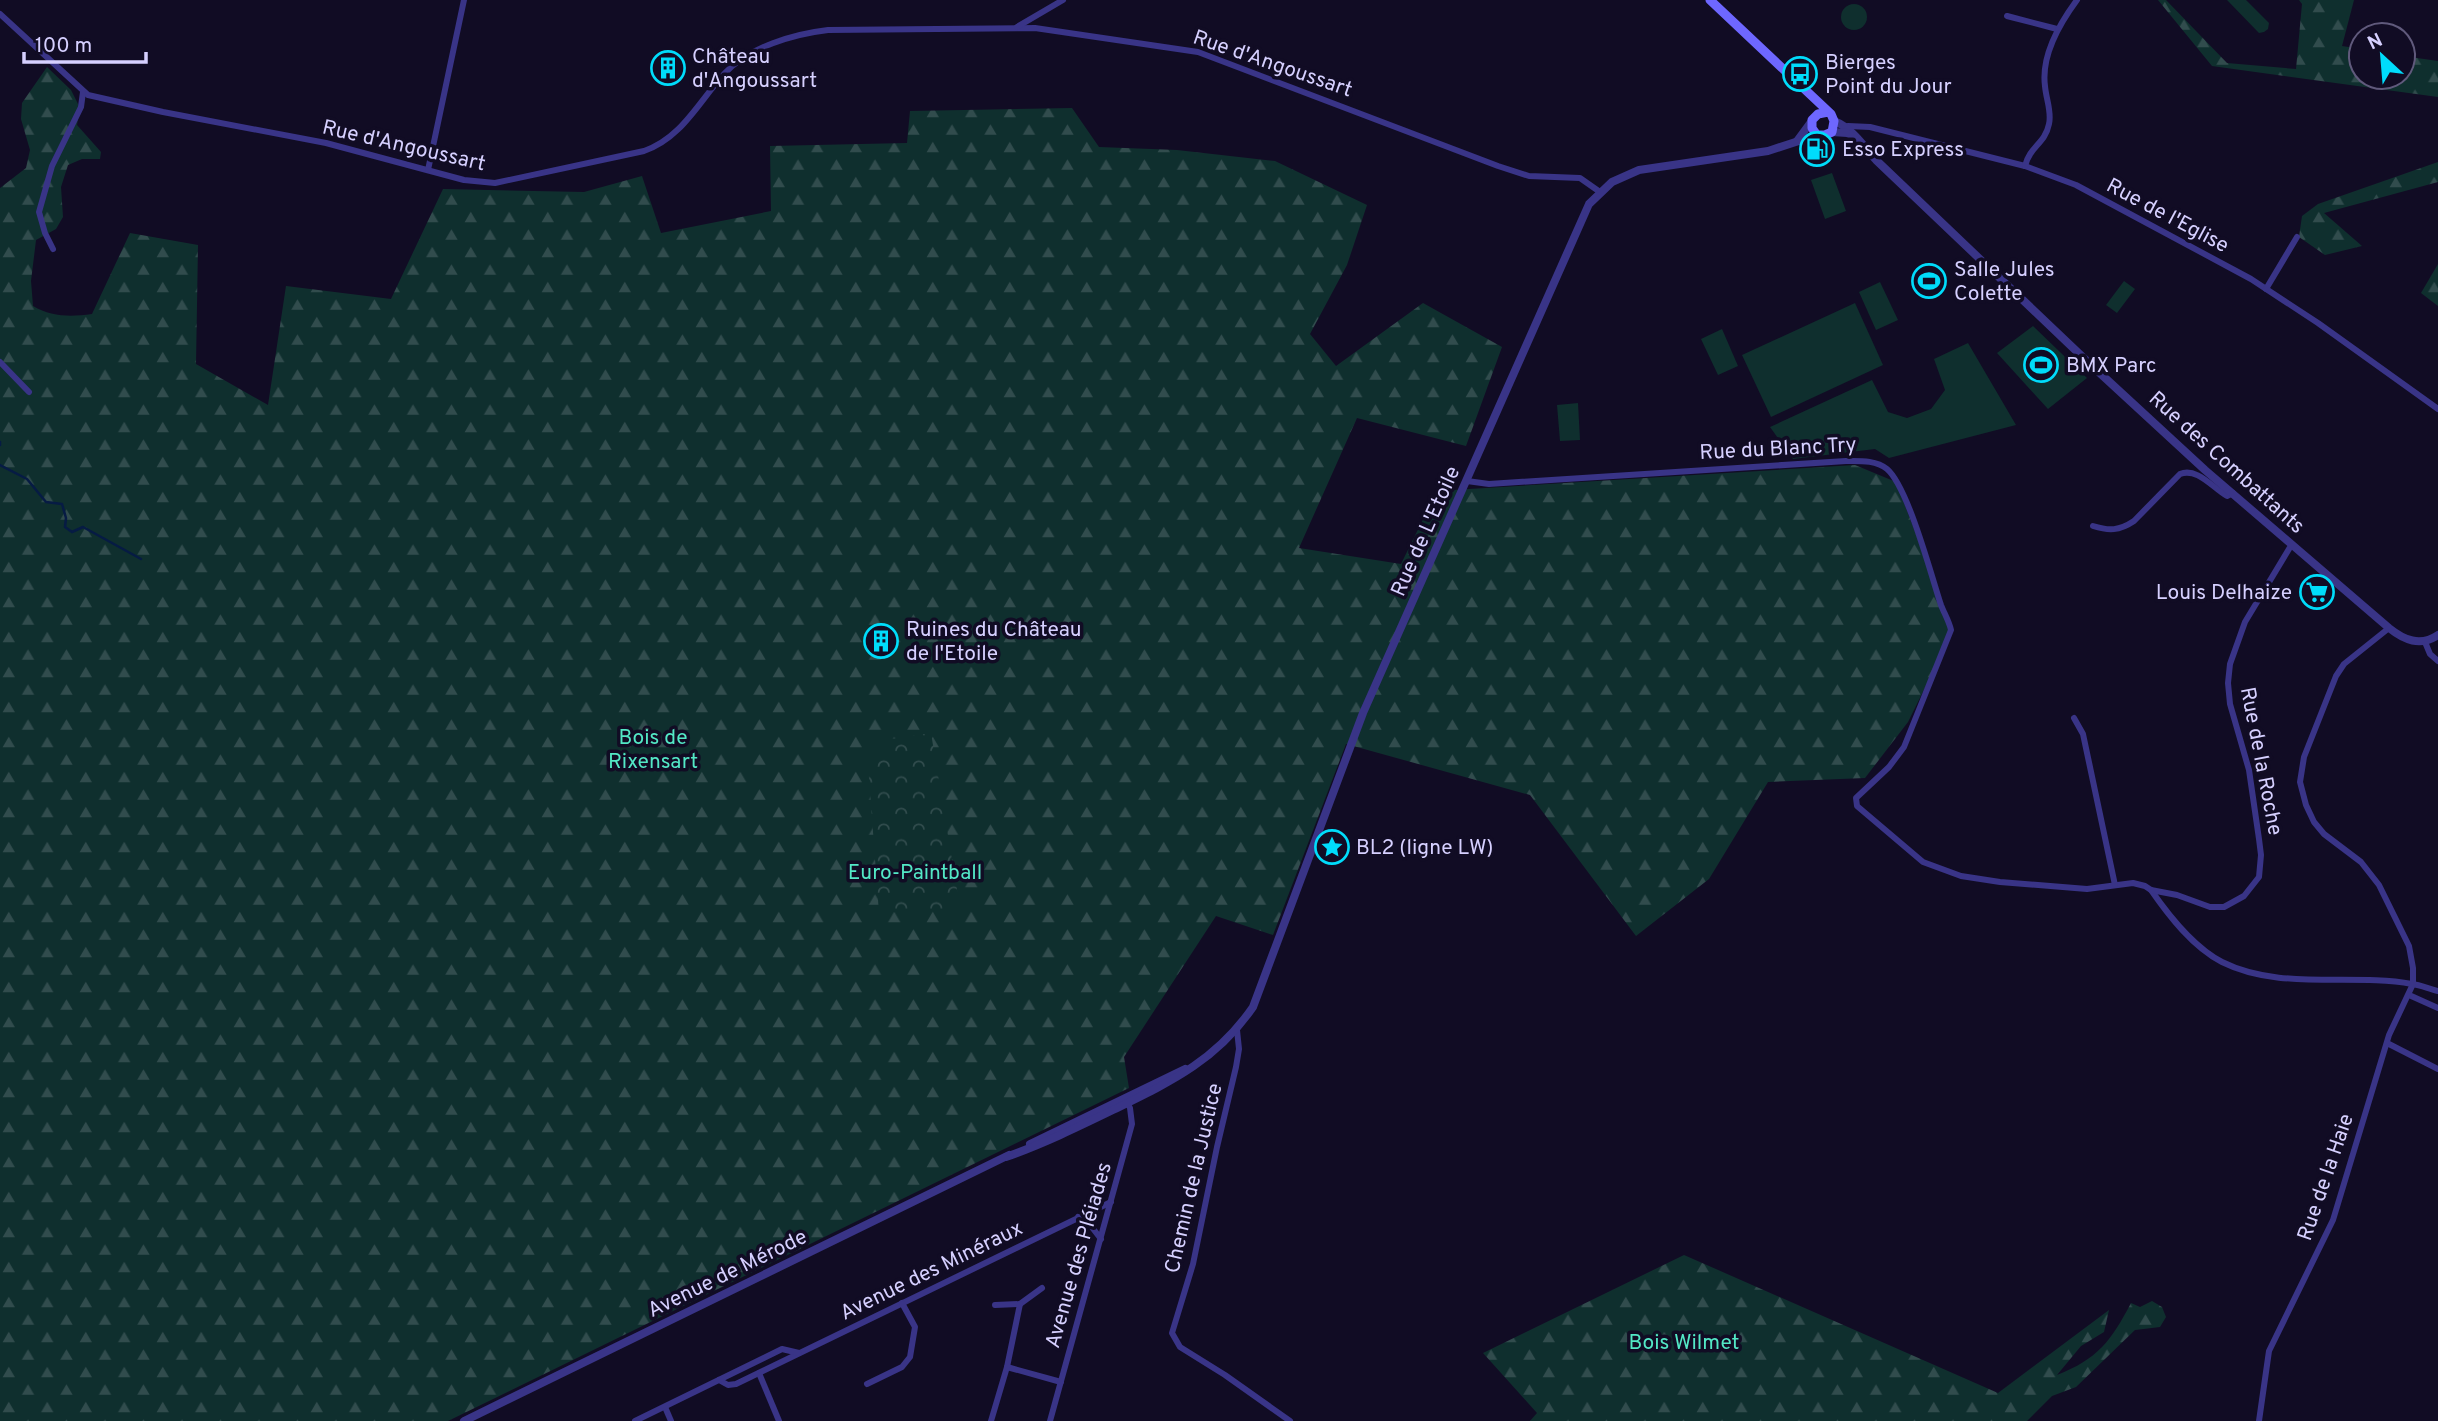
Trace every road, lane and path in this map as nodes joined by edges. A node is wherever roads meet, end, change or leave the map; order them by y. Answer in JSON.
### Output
{"nodes":[{"id":1,"x":464,"y":0,"type":"edge"},
{"id":2,"x":1063,"y":0,"type":"edge"},
{"id":3,"x":1710,"y":0,"type":"edge"},
{"id":4,"x":2077,"y":0,"type":"edge"},
{"id":5,"x":0,"y":13,"type":"edge"},
{"id":6,"x":2007,"y":16,"type":"dead end"},
{"id":7,"x":1017,"y":27,"type":"junction"},
{"id":8,"x":2057,"y":29,"type":"junction"},
{"id":9,"x":83,"y":92,"type":"junction"},
{"id":10,"x":1808,"y":93,"type":"junction"},
{"id":11,"x":1831,"y":117,"type":"junction"},
{"id":12,"x":1813,"y":119,"type":"junction"},
{"id":13,"x":1848,"y":126,"type":"junction"},
{"id":14,"x":1832,"y":132,"type":"junction"},
{"id":15,"x":1817,"y":135,"type":"junction"},
{"id":16,"x":1855,"y":137,"type":"junction"},
{"id":17,"x":1797,"y":141,"type":"junction"},
{"id":18,"x":2025,"y":166,"type":"junction"},
{"id":19,"x":428,"y":170,"type":"junction"},
{"id":20,"x":1600,"y":192,"type":"junction"},
{"id":21,"x":2297,"y":237,"type":"dead end"},
{"id":22,"x":53,"y":249,"type":"dead end"},
{"id":23,"x":2266,"y":289,"type":"junction"},
{"id":24,"x":0,"y":362,"type":"edge"},
{"id":25,"x":29,"y":392,"type":"dead end"},
{"id":26,"x":2438,"y":409,"type":"edge"},
{"id":27,"x":1467,"y":481,"type":"junction"},
{"id":28,"x":2233,"y":493,"type":"junction"},
{"id":29,"x":2093,"y":526,"type":"dead end"},
{"id":30,"x":2292,"y":544,"type":"junction"},
{"id":31,"x":2389,"y":628,"type":"junction"},
{"id":32,"x":2438,"y":635,"type":"edge"},
{"id":33,"x":2425,"y":642,"type":"junction"},
{"id":34,"x":2438,"y":661,"type":"edge"},
{"id":35,"x":2074,"y":718,"type":"dead end"},
{"id":36,"x":2115,"y":885,"type":"junction"},
{"id":37,"x":2151,"y":890,"type":"junction"},
{"id":38,"x":2413,"y":984,"type":"junction"},
{"id":39,"x":2438,"y":991,"type":"edge"},
{"id":40,"x":2409,"y":995,"type":"junction"},
{"id":41,"x":2438,"y":1008,"type":"edge"},
{"id":42,"x":1237,"y":1030,"type":"junction"},
{"id":43,"x":2387,"y":1043,"type":"junction"},
{"id":44,"x":2438,"y":1069,"type":"edge"},
{"id":45,"x":1127,"y":1100,"type":"junction"},
{"id":46,"x":1111,"y":1202,"type":"junction"},
{"id":47,"x":1079,"y":1217,"type":"junction"},
{"id":48,"x":1101,"y":1240,"type":"junction"},
{"id":49,"x":1042,"y":1289,"type":"dead end"},
{"id":50,"x":902,"y":1303,"type":"junction"},
{"id":51,"x":1020,"y":1304,"type":"junction"},
{"id":52,"x":995,"y":1305,"type":"dead end"},
{"id":53,"x":799,"y":1353,"type":"junction"},
{"id":54,"x":1007,"y":1367,"type":"junction"},
{"id":55,"x":759,"y":1373,"type":"junction"},
{"id":56,"x":719,"y":1381,"type":"junction"},
{"id":57,"x":1060,"y":1382,"type":"junction"},
{"id":58,"x":867,"y":1384,"type":"dead end"},
{"id":59,"x":665,"y":1407,"type":"junction"},
{"id":60,"x":479,"y":1416,"type":"edge"},
{"id":61,"x":464,"y":1421,"type":"edge"},
{"id":62,"x":488,"y":1421,"type":"edge"},
{"id":63,"x":635,"y":1421,"type":"edge"},
{"id":64,"x":671,"y":1421,"type":"edge"},
{"id":65,"x":779,"y":1421,"type":"edge"},
{"id":66,"x":990,"y":1421,"type":"edge"},
{"id":67,"x":1050,"y":1421,"type":"edge"},
{"id":68,"x":1290,"y":1421,"type":"edge"},
{"id":69,"x":2259,"y":1421,"type":"edge"}],
"edges":[{"from":1,"to":19,"type":"street"},
{"from":2,"to":7,"type":"street"},
{"from":3,"to":10,"type":"main road"},
{"from":4,"to":8,"type":"street"},
{"from":5,"to":9,"type":"street","name":"Rue d'Angoussart"},
{"from":6,"to":8,"type":"street"},
{"from":7,"to":19,"type":"street","name":"Rue d'Angoussart"},
{"from":7,"to":20,"type":"street","name":"Rue d'Angoussart"},
{"from":8,"to":18,"type":"street"},
{"from":9,"to":19,"type":"street","name":"Rue d'Angoussart"},
{"from":9,"to":22,"type":"street"},
{"from":10,"to":11,"type":"main road"},
{"from":10,"to":12,"type":"main road"},
{"from":11,"to":12,"type":"main road"},
{"from":11,"to":13,"type":"street"},
{"from":11,"to":14,"type":"main road"},
{"from":12,"to":15,"type":"main road"},
{"from":12,"to":17,"type":"street"},
{"from":13,"to":16,"type":"street","name":"Rue des Combattants"},
{"from":13,"to":18,"type":"street","name":"Rue de l'Eglise"},
{"from":14,"to":15,"type":"main road"},
{"from":14,"to":16,"type":"street"},
{"from":15,"to":17,"type":"street","name":"Rue de L'Etoile"},
{"from":16,"to":28,"type":"street","name":"Rue des Combattants"},
{"from":17,"to":20,"type":"street","name":"Rue de L'Etoile"},
{"from":18,"to":23,"type":"street","name":"Rue de l'Eglise"},
{"from":20,"to":27,"type":"street","name":"Rue de L'Etoile"},
{"from":21,"to":23,"type":"street"},
{"from":23,"to":26,"type":"street","name":"Rue de l'Eglise"},
{"from":24,"to":25,"type":"street"},
{"from":27,"to":36,"type":"street","name":"Rue du Blanc Try"},
{"from":27,"to":42,"type":"street","name":"Rue de L'Etoile"},
{"from":28,"to":29,"type":"street"},
{"from":28,"to":30,"type":"street","name":"Rue des Combattants"},
{"from":30,"to":31,"type":"street","name":"Rue des Combattants"},
{"from":30,"to":37,"type":"street","name":"Rue de la Roche"},
{"from":31,"to":33,"type":"street","name":"Rue des Combattants"},
{"from":31,"to":38,"type":"street"},
{"from":32,"to":33,"type":"street"},
{"from":33,"to":34,"type":"street"},
{"from":35,"to":36,"type":"street"},
{"from":36,"to":37,"type":"street"},
{"from":37,"to":38,"type":"street"},
{"from":38,"to":39,"type":"street"},
{"from":38,"to":40,"type":"street","name":"Rue de la Haie"},
{"from":40,"to":41,"type":"street"},
{"from":40,"to":43,"type":"street","name":"Rue de la Haie"},
{"from":42,"to":45,"type":"street","name":"Rue de L'Etoile"},
{"from":42,"to":68,"type":"street","name":"Chemin de la Justice"},
{"from":43,"to":44,"type":"street"},
{"from":43,"to":69,"type":"street","name":"Rue de la Haie"},
{"from":45,"to":46,"type":"street","name":"Avenue des Pléiades"},
{"from":45,"to":60,"type":"street","name":"Avenue de Mérode"},
{"from":46,"to":47,"type":"street","name":"Avenue des Minéraux"},
{"from":46,"to":48,"type":"street","name":"Avenue des Pléiades"},
{"from":47,"to":48,"type":"street"},
{"from":47,"to":50,"type":"street","name":"Avenue des Minéraux"},
{"from":48,"to":57,"type":"street","name":"Avenue des Pléiades"},
{"from":49,"to":51,"type":"street"},
{"from":50,"to":53,"type":"street","name":"Avenue des Minéraux"},
{"from":50,"to":58,"type":"street"},
{"from":51,"to":52,"type":"street"},
{"from":51,"to":54,"type":"street"},
{"from":53,"to":55,"type":"street","name":"Avenue des Minéraux"},
{"from":53,"to":56,"type":"street","name":"Avenue des Minéraux"},
{"from":54,"to":57,"type":"street"},
{"from":54,"to":66,"type":"street"},
{"from":55,"to":56,"type":"street","name":"Avenue des Minéraux"},
{"from":55,"to":65,"type":"street"},
{"from":56,"to":59,"type":"street","name":"Avenue des Minéraux"},
{"from":57,"to":67,"type":"street","name":"Avenue des Pléiades"},
{"from":59,"to":63,"type":"street","name":"Avenue des Minéraux"},
{"from":59,"to":64,"type":"street"},
{"from":60,"to":61,"type":"street","name":"Avenue de Mérode"},
{"from":60,"to":62,"type":"street"}]}
